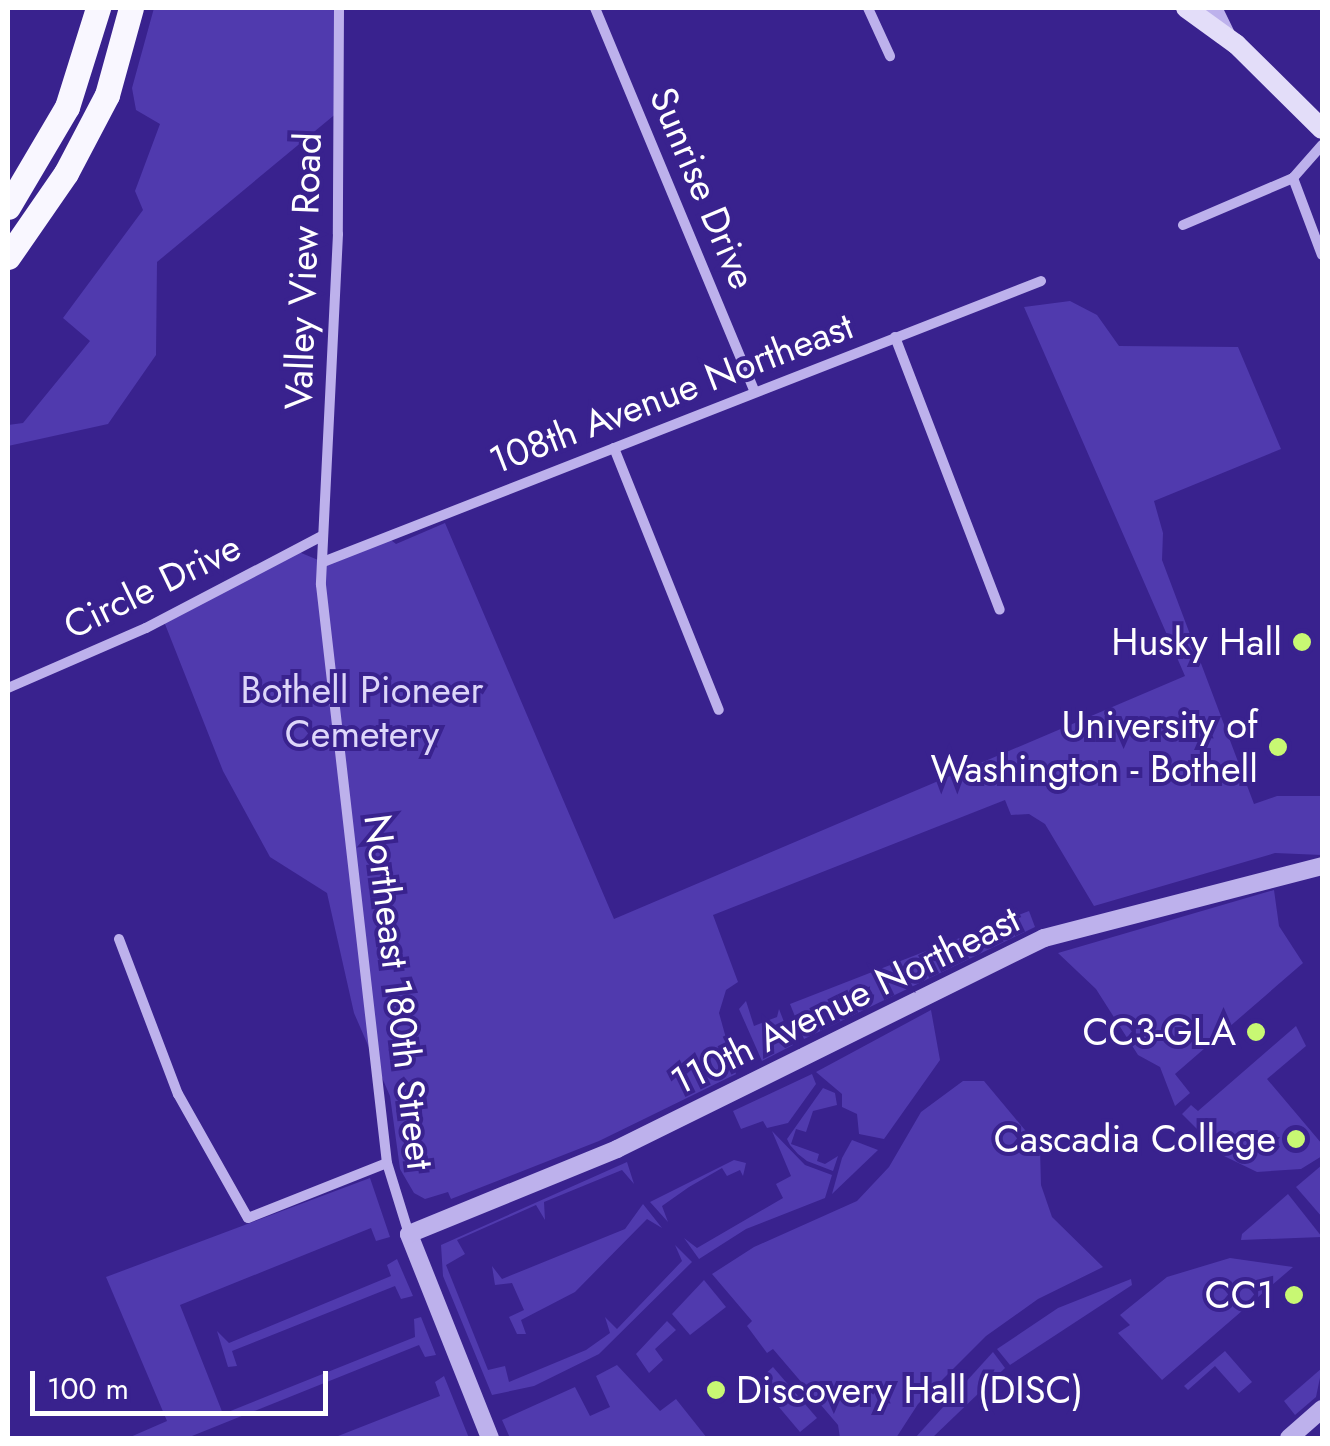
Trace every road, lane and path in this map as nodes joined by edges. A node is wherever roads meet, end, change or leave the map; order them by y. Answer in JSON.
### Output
{"nodes":[{"id":1,"x":98,"y":8,"type":"edge"},
{"id":2,"x":132,"y":8,"type":"edge"},
{"id":3,"x":339,"y":8,"type":"edge"},
{"id":4,"x":595,"y":8,"type":"edge"},
{"id":5,"x":868,"y":8,"type":"edge"},
{"id":6,"x":1186,"y":8,"type":"edge"},
{"id":7,"x":1213,"y":8,"type":"edge"},
{"id":8,"x":1227,"y":38,"type":"junction"},
{"id":9,"x":890,"y":56,"type":"dead end"},
{"id":10,"x":1322,"y":129,"type":"edge"},
{"id":11,"x":1322,"y":145,"type":"edge"},
{"id":12,"x":1293,"y":178,"type":"junction"},
{"id":13,"x":8,"y":206,"type":"edge"},
{"id":14,"x":1182,"y":225,"type":"dead end"},
{"id":15,"x":1322,"y":254,"type":"edge"},
{"id":16,"x":8,"y":257,"type":"edge"},
{"id":17,"x":1041,"y":281,"type":"dead end"},
{"id":18,"x":895,"y":338,"type":"junction"},
{"id":19,"x":755,"y":392,"type":"junction"},
{"id":20,"x":614,"y":448,"type":"junction"},
{"id":21,"x":322,"y":536,"type":"junction"},
{"id":22,"x":322,"y":562,"type":"junction"},
{"id":23,"x":1000,"y":610,"type":"dead end"},
{"id":24,"x":8,"y":688,"type":"edge"},
{"id":25,"x":720,"y":710,"type":"dead end"},
{"id":26,"x":1322,"y":866,"type":"edge"},
{"id":27,"x":119,"y":939,"type":"dead end"},
{"id":28,"x":387,"y":1163,"type":"junction"},
{"id":29,"x":409,"y":1234,"type":"junction"},
{"id":30,"x":1322,"y":1409,"type":"edge"},
{"id":31,"x":490,"y":1438,"type":"edge"},
{"id":32,"x":1289,"y":1438,"type":"edge"}],
"edges":[{"from":1,"to":13,"type":"main road"},
{"from":2,"to":16,"type":"main road"},
{"from":3,"to":21,"type":"street","name":"Valley View Road"},
{"from":4,"to":19,"type":"street","name":"Sunrise Drive"},
{"from":5,"to":9,"type":"street"},
{"from":6,"to":8,"type":"main road"},
{"from":7,"to":8,"type":"street"},
{"from":8,"to":10,"type":"main road"},
{"from":11,"to":12,"type":"street"},
{"from":12,"to":14,"type":"street"},
{"from":12,"to":15,"type":"street"},
{"from":17,"to":18,"type":"street","name":"108th Avenue Northeast"},
{"from":18,"to":19,"type":"street","name":"108th Avenue Northeast"},
{"from":18,"to":23,"type":"street"},
{"from":19,"to":20,"type":"street","name":"108th Avenue Northeast"},
{"from":20,"to":22,"type":"street","name":"108th Avenue Northeast"},
{"from":20,"to":25,"type":"street"},
{"from":21,"to":22,"type":"street","name":"Northeast 180th Street"},
{"from":21,"to":24,"type":"street","name":"Circle Drive"},
{"from":22,"to":28,"type":"street","name":"Northeast 180th Street"},
{"from":26,"to":29,"type":"street","name":"110th Avenue Northeast"},
{"from":27,"to":28,"type":"street"},
{"from":28,"to":29,"type":"street","name":"Northeast 180th Street"},
{"from":29,"to":31,"type":"street","name":"Northeast 180th Street"},
{"from":30,"to":32,"type":"street"}]}
